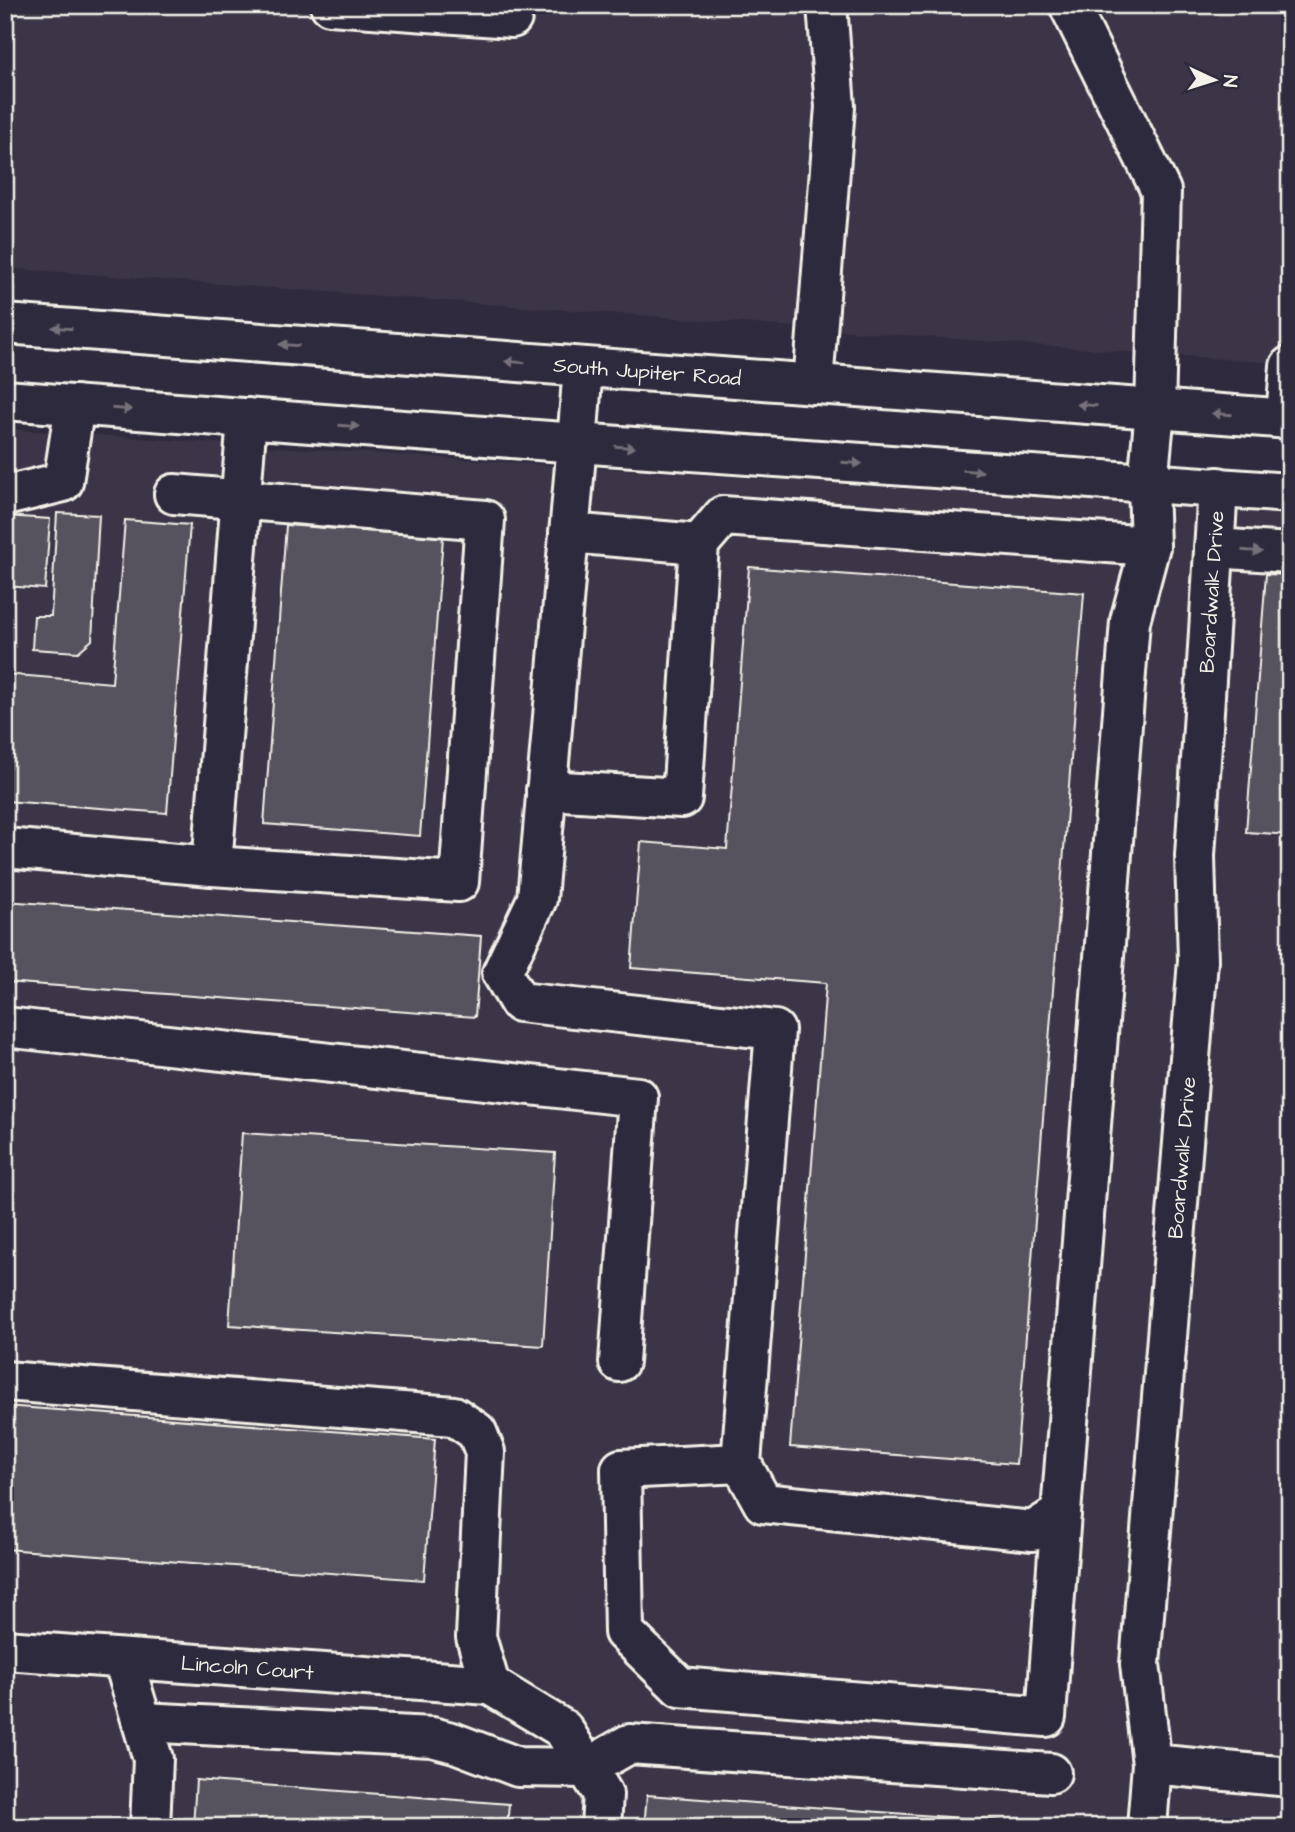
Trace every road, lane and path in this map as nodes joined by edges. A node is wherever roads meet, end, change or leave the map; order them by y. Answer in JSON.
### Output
{"nodes":[{"id":1,"x":330,"y":5,"type":"edge"},
{"id":2,"x":827,"y":5,"type":"edge"},
{"id":3,"x":1069,"y":5,"type":"edge"},
{"id":4,"x":512,"y":18,"type":"dead end"},
{"id":5,"x":5,"y":324,"type":"edge"},
{"id":6,"x":1290,"y":366,"type":"edge"},
{"id":7,"x":583,"y":367,"type":"junction"},
{"id":8,"x":814,"y":384,"type":"junction"},
{"id":9,"x":5,"y":400,"type":"edge"},
{"id":10,"x":75,"y":405,"type":"junction"},
{"id":11,"x":1155,"y":410,"type":"junction"},
{"id":12,"x":247,"y":418,"type":"junction"},
{"id":13,"x":1288,"y":419,"type":"edge"},
{"id":14,"x":577,"y":443,"type":"junction"},
{"id":15,"x":1148,"y":483,"type":"junction"},
{"id":16,"x":1217,"y":487,"type":"junction"},
{"id":17,"x":1290,"y":492,"type":"edge"},
{"id":18,"x":174,"y":494,"type":"dead end"},
{"id":19,"x":5,"y":496,"type":"edge"},
{"id":20,"x":241,"y":501,"type":"junction"},
{"id":21,"x":569,"y":533,"type":"junction"},
{"id":22,"x":699,"y":544,"type":"junction"},
{"id":23,"x":1150,"y":546,"type":"junction"},
{"id":24,"x":1214,"y":548,"type":"junction"},
{"id":25,"x":1290,"y":553,"type":"edge"},
{"id":26,"x":546,"y":790,"type":"junction"},
{"id":27,"x":5,"y":848,"type":"edge"},
{"id":28,"x":212,"y":866,"type":"junction"},
{"id":29,"x":5,"y":1027,"type":"edge"},
{"id":30,"x":619,"y":1362,"type":"dead end"},
{"id":31,"x":5,"y":1381,"type":"edge"},
{"id":32,"x":741,"y":1463,"type":"junction"},
{"id":33,"x":1062,"y":1513,"type":"junction"},
{"id":34,"x":5,"y":1650,"type":"edge"},
{"id":35,"x":123,"y":1659,"type":"junction"},
{"id":36,"x":490,"y":1685,"type":"junction"},
{"id":37,"x":142,"y":1722,"type":"junction"},
{"id":38,"x":1152,"y":1764,"type":"junction"},
{"id":39,"x":587,"y":1768,"type":"junction"},
{"id":40,"x":1051,"y":1773,"type":"dead end"},
{"id":41,"x":1290,"y":1777,"type":"edge"},
{"id":42,"x":150,"y":1827,"type":"edge"},
{"id":43,"x":601,"y":1827,"type":"edge"},
{"id":44,"x":1147,"y":1827,"type":"edge"}],
"edges":[{"from":1,"to":4,"type":"main road"},
{"from":2,"to":8,"type":"main road"},
{"from":3,"to":11,"type":"main road"},
{"from":7,"to":5,"type":"main road","name":"South Jupiter Road","one_way":true},
{"from":6,"to":13,"type":"main road"},
{"from":7,"to":8,"type":"main road","name":"South Jupiter Road"},
{"from":7,"to":14,"type":"main road"},
{"from":11,"to":8,"type":"main road","name":"South Jupiter Road","one_way":true},
{"from":9,"to":10,"type":"main road"},
{"from":10,"to":12,"type":"main road","one_way":true},
{"from":10,"to":19,"type":"main road"},
{"from":13,"to":11,"type":"main road","name":"South Jupiter Road","one_way":true},
{"from":11,"to":15,"type":"main road"},
{"from":12,"to":14,"type":"main road","one_way":true},
{"from":12,"to":20,"type":"main road"},
{"from":14,"to":15,"type":"main road","one_way":true},
{"from":14,"to":21,"type":"main road"},
{"from":15,"to":16,"type":"main road"},
{"from":15,"to":23,"type":"main road"},
{"from":16,"to":17,"type":"main road"},
{"from":16,"to":24,"type":"main road","name":"Boardwalk Drive"},
{"from":18,"to":20,"type":"main road"},
{"from":20,"to":28,"type":"main road"},
{"from":20,"to":28,"type":"main road"},
{"from":21,"to":22,"type":"main road"},
{"from":21,"to":26,"type":"main road"},
{"from":22,"to":23,"type":"main road"},
{"from":22,"to":26,"type":"main road"},
{"from":23,"to":33,"type":"main road"},
{"from":24,"to":25,"type":"main road","one_way":true},
{"from":24,"to":38,"type":"main road","name":"Boardwalk Drive"},
{"from":26,"to":32,"type":"main road"},
{"from":27,"to":28,"type":"main road"},
{"from":29,"to":30,"type":"main road"},
{"from":31,"to":36,"type":"main road"},
{"from":32,"to":33,"type":"main road"},
{"from":32,"to":33,"type":"main road"},
{"from":34,"to":35,"type":"main road","name":"Lincoln Court"},
{"from":35,"to":36,"type":"main road","name":"Lincoln Court"},
{"from":35,"to":37,"type":"main road"},
{"from":36,"to":39,"type":"main road"},
{"from":37,"to":39,"type":"main road"},
{"from":37,"to":42,"type":"main road"},
{"from":38,"to":41,"type":"main road"},
{"from":38,"to":44,"type":"main road","name":"Boardwalk Drive"},
{"from":39,"to":40,"type":"main road"},
{"from":39,"to":43,"type":"main road"}]}
